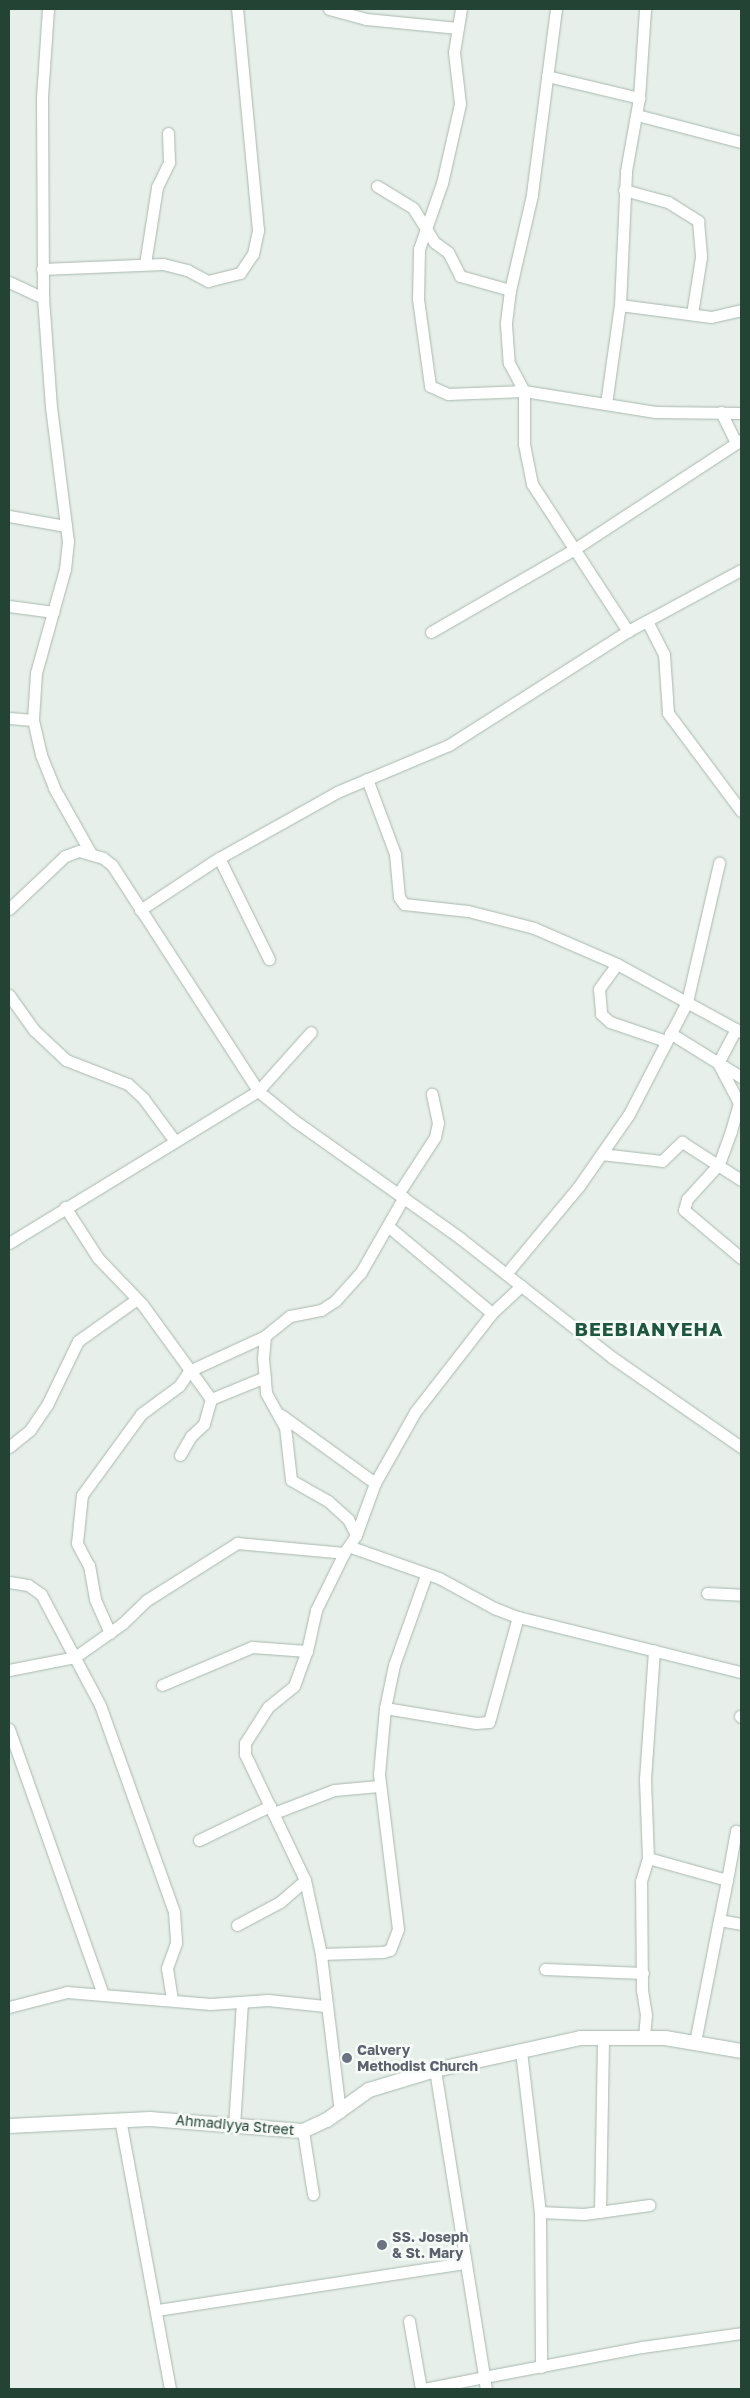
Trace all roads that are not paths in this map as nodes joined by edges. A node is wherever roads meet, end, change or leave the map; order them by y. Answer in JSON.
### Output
{"nodes":[{"id":1,"x":48,"y":9,"type":"edge"},
{"id":2,"x":237,"y":9,"type":"edge"},
{"id":3,"x":329,"y":9,"type":"edge"},
{"id":4,"x":461,"y":9,"type":"edge"},
{"id":5,"x":556,"y":9,"type":"edge"},
{"id":6,"x":645,"y":9,"type":"edge"},
{"id":7,"x":458,"y":28,"type":"junction"},
{"id":8,"x":547,"y":76,"type":"junction"},
{"id":9,"x":640,"y":98,"type":"junction"},
{"id":10,"x":637,"y":115,"type":"junction"},
{"id":11,"x":168,"y":133,"type":"dead end"},
{"id":12,"x":741,"y":142,"type":"edge"},
{"id":13,"x":376,"y":186,"type":"dead end"},
{"id":14,"x":624,"y":190,"type":"junction"},
{"id":15,"x":426,"y":225,"type":"junction"},
{"id":16,"x":145,"y":264,"type":"junction"},
{"id":17,"x":42,"y":269,"type":"junction"},
{"id":18,"x":9,"y":282,"type":"edge"},
{"id":19,"x":510,"y":290,"type":"junction"},
{"id":20,"x":43,"y":298,"type":"junction"},
{"id":21,"x":620,"y":305,"type":"junction"},
{"id":22,"x":741,"y":310,"type":"edge"},
{"id":23,"x":692,"y":314,"type":"junction"},
{"id":24,"x":524,"y":391,"type":"junction"},
{"id":25,"x":606,"y":404,"type":"junction"},
{"id":26,"x":721,"y":412,"type":"junction"},
{"id":27,"x":741,"y":413,"type":"edge"},
{"id":28,"x":739,"y":442,"type":"edge"},
{"id":29,"x":9,"y":516,"type":"edge"},
{"id":30,"x":66,"y":526,"type":"junction"},
{"id":31,"x":573,"y":550,"type":"junction"},
{"id":32,"x":741,"y":570,"type":"edge"},
{"id":33,"x":9,"y":606,"type":"edge"},
{"id":34,"x":54,"y":612,"type":"junction"},
{"id":35,"x":647,"y":621,"type":"junction"},
{"id":36,"x":628,"y":631,"type":"junction"},
{"id":37,"x":431,"y":632,"type":"dead end"},
{"id":38,"x":9,"y":718,"type":"edge"},
{"id":39,"x":33,"y":720,"type":"junction"},
{"id":40,"x":367,"y":779,"type":"junction"},
{"id":41,"x":741,"y":811,"type":"edge"},
{"id":42,"x":90,"y":852,"type":"junction"},
{"id":43,"x":219,"y":858,"type":"junction"},
{"id":44,"x":719,"y":864,"type":"dead end"},
{"id":45,"x":9,"y":908,"type":"edge"},
{"id":46,"x":140,"y":910,"type":"junction"},
{"id":47,"x":269,"y":958,"type":"dead end"},
{"id":48,"x":617,"y":964,"type":"junction"},
{"id":49,"x":9,"y":995,"type":"edge"},
{"id":50,"x":687,"y":1002,"type":"junction"},
{"id":51,"x":738,"y":1031,"type":"edge"},
{"id":52,"x":311,"y":1032,"type":"dead end"},
{"id":53,"x":668,"y":1037,"type":"junction"},
{"id":54,"x":718,"y":1063,"type":"junction"},
{"id":55,"x":741,"y":1077,"type":"edge"},
{"id":56,"x":258,"y":1091,"type":"junction"},
{"id":57,"x":432,"y":1094,"type":"dead end"},
{"id":58,"x":174,"y":1140,"type":"junction"},
{"id":59,"x":601,"y":1154,"type":"junction"},
{"id":60,"x":719,"y":1164,"type":"junction"},
{"id":61,"x":741,"y":1180,"type":"edge"},
{"id":62,"x":400,"y":1196,"type":"junction"},
{"id":63,"x":65,"y":1207,"type":"junction"},
{"id":64,"x":388,"y":1227,"type":"junction"},
{"id":65,"x":9,"y":1243,"type":"edge"},
{"id":66,"x":741,"y":1258,"type":"edge"},
{"id":67,"x":506,"y":1274,"type":"junction"},
{"id":68,"x":521,"y":1286,"type":"junction"},
{"id":69,"x":137,"y":1299,"type":"junction"},
{"id":70,"x":492,"y":1313,"type":"junction"},
{"id":71,"x":265,"y":1336,"type":"junction"},
{"id":72,"x":188,"y":1371,"type":"junction"},
{"id":73,"x":265,"y":1377,"type":"junction"},
{"id":74,"x":211,"y":1400,"type":"junction"},
{"id":75,"x":276,"y":1411,"type":"junction"},
{"id":76,"x":9,"y":1447,"type":"edge"},
{"id":77,"x":741,"y":1447,"type":"edge"},
{"id":78,"x":180,"y":1455,"type":"dead end"},
{"id":79,"x":375,"y":1483,"type":"junction"},
{"id":80,"x":356,"y":1535,"type":"junction"},
{"id":81,"x":348,"y":1550,"type":"junction"},
{"id":82,"x":426,"y":1575,"type":"junction"},
{"id":83,"x":9,"y":1582,"type":"edge"},
{"id":84,"x":707,"y":1593,"type":"dead end"},
{"id":85,"x":741,"y":1595,"type":"edge"},
{"id":86,"x":518,"y":1617,"type":"junction"},
{"id":87,"x":110,"y":1633,"type":"junction"},
{"id":88,"x":654,"y":1650,"type":"junction"},
{"id":89,"x":307,"y":1651,"type":"junction"},
{"id":90,"x":74,"y":1657,"type":"junction"},
{"id":91,"x":9,"y":1670,"type":"edge"},
{"id":92,"x":741,"y":1672,"type":"edge"},
{"id":93,"x":162,"y":1685,"type":"dead end"},
{"id":94,"x":385,"y":1708,"type":"junction"},
{"id":95,"x":9,"y":1728,"type":"edge"},
{"id":96,"x":379,"y":1786,"type":"junction"},
{"id":97,"x":272,"y":1810,"type":"junction"},
{"id":98,"x":736,"y":1830,"type":"dead end"},
{"id":99,"x":198,"y":1840,"type":"dead end"},
{"id":100,"x":648,"y":1858,"type":"junction"},
{"id":101,"x":305,"y":1880,"type":"junction"},
{"id":102,"x":727,"y":1880,"type":"junction"},
{"id":103,"x":719,"y":1920,"type":"junction"},
{"id":104,"x":741,"y":1924,"type":"edge"},
{"id":105,"x":237,"y":1925,"type":"dead end"},
{"id":106,"x":321,"y":1954,"type":"junction"},
{"id":107,"x":545,"y":1969,"type":"dead end"},
{"id":108,"x":643,"y":1973,"type":"junction"},
{"id":109,"x":102,"y":1992,"type":"junction"},
{"id":110,"x":172,"y":2000,"type":"junction"},
{"id":111,"x":242,"y":2003,"type":"junction"},
{"id":112,"x":325,"y":2006,"type":"junction"},
{"id":113,"x":9,"y":2007,"type":"edge"},
{"id":114,"x":603,"y":2037,"type":"junction"},
{"id":115,"x":644,"y":2037,"type":"junction"},
{"id":116,"x":695,"y":2042,"type":"junction"},
{"id":117,"x":521,"y":2051,"type":"junction"},
{"id":118,"x":741,"y":2051,"type":"edge"},
{"id":119,"x":435,"y":2070,"type":"junction"},
{"id":120,"x":340,"y":2112,"type":"junction"},
{"id":121,"x":120,"y":2119,"type":"junction"},
{"id":122,"x":9,"y":2126,"type":"edge"},
{"id":123,"x":234,"y":2126,"type":"junction"},
{"id":124,"x":303,"y":2131,"type":"junction"},
{"id":125,"x":313,"y":2194,"type":"dead end"},
{"id":126,"x":649,"y":2205,"type":"dead end"},
{"id":127,"x":540,"y":2212,"type":"junction"},
{"id":128,"x":600,"y":2212,"type":"junction"},
{"id":129,"x":465,"y":2263,"type":"junction"},
{"id":130,"x":157,"y":2310,"type":"junction"},
{"id":131,"x":409,"y":2321,"type":"dead end"},
{"id":132,"x":741,"y":2333,"type":"edge"},
{"id":133,"x":541,"y":2367,"type":"junction"},
{"id":134,"x":484,"y":2377,"type":"junction"},
{"id":135,"x":170,"y":2389,"type":"edge"},
{"id":136,"x":422,"y":2389,"type":"edge"},
{"id":137,"x":486,"y":2389,"type":"edge"}],
"edges":[{"from":1,"to":17,"type":"street"},
{"from":2,"to":16,"type":"street"},
{"from":3,"to":7,"type":"street"},
{"from":4,"to":7,"type":"street"},
{"from":5,"to":8,"type":"street"},
{"from":6,"to":9,"type":"street"},
{"from":7,"to":15,"type":"street"},
{"from":8,"to":9,"type":"street"},
{"from":8,"to":19,"type":"street"},
{"from":9,"to":10,"type":"street"},
{"from":10,"to":12,"type":"street"},
{"from":10,"to":14,"type":"street"},
{"from":11,"to":16,"type":"street"},
{"from":13,"to":15,"type":"street"},
{"from":14,"to":21,"type":"street"},
{"from":14,"to":23,"type":"street"},
{"from":15,"to":19,"type":"street"},
{"from":15,"to":24,"type":"street"},
{"from":16,"to":17,"type":"street"},
{"from":17,"to":20,"type":"street"},
{"from":18,"to":20,"type":"street"},
{"from":19,"to":24,"type":"street"},
{"from":20,"to":30,"type":"street"},
{"from":21,"to":23,"type":"street"},
{"from":21,"to":25,"type":"street"},
{"from":22,"to":23,"type":"street"},
{"from":24,"to":25,"type":"street"},
{"from":24,"to":31,"type":"street"},
{"from":25,"to":26,"type":"street"},
{"from":26,"to":27,"type":"street"},
{"from":26,"to":28,"type":"street"},
{"from":28,"to":31,"type":"street"},
{"from":29,"to":30,"type":"street"},
{"from":30,"to":34,"type":"street"},
{"from":31,"to":36,"type":"street"},
{"from":31,"to":37,"type":"street"},
{"from":32,"to":35,"type":"street"},
{"from":33,"to":34,"type":"street"},
{"from":34,"to":39,"type":"street"},
{"from":35,"to":36,"type":"street"},
{"from":35,"to":41,"type":"street"},
{"from":36,"to":40,"type":"street"},
{"from":38,"to":39,"type":"street"},
{"from":39,"to":42,"type":"street"},
{"from":40,"to":43,"type":"street"},
{"from":40,"to":48,"type":"street"},
{"from":42,"to":45,"type":"street"},
{"from":42,"to":46,"type":"street"},
{"from":43,"to":46,"type":"street"},
{"from":43,"to":47,"type":"street"},
{"from":44,"to":50,"type":"street"},
{"from":46,"to":56,"type":"street"},
{"from":48,"to":50,"type":"street"},
{"from":48,"to":53,"type":"street"},
{"from":49,"to":58,"type":"street"},
{"from":50,"to":51,"type":"street"},
{"from":50,"to":53,"type":"street"},
{"from":51,"to":54,"type":"street"},
{"from":52,"to":56,"type":"street"},
{"from":53,"to":54,"type":"street"},
{"from":53,"to":59,"type":"street"},
{"from":54,"to":55,"type":"street"},
{"from":54,"to":60,"type":"street"},
{"from":56,"to":58,"type":"street"},
{"from":56,"to":62,"type":"street"},
{"from":57,"to":62,"type":"street"},
{"from":58,"to":63,"type":"street"},
{"from":59,"to":60,"type":"street"},
{"from":59,"to":67,"type":"street"},
{"from":60,"to":61,"type":"street"},
{"from":60,"to":66,"type":"street"},
{"from":62,"to":64,"type":"street"},
{"from":62,"to":67,"type":"street"},
{"from":63,"to":65,"type":"street"},
{"from":63,"to":69,"type":"street"},
{"from":64,"to":70,"type":"street"},
{"from":64,"to":71,"type":"street"},
{"from":67,"to":68,"type":"street"},
{"from":68,"to":70,"type":"street"},
{"from":68,"to":77,"type":"street"},
{"from":69,"to":72,"type":"street"},
{"from":69,"to":76,"type":"street"},
{"from":70,"to":79,"type":"street"},
{"from":71,"to":72,"type":"street"},
{"from":71,"to":73,"type":"street"},
{"from":72,"to":74,"type":"street"},
{"from":72,"to":87,"type":"street"},
{"from":73,"to":74,"type":"street"},
{"from":73,"to":75,"type":"street"},
{"from":74,"to":78,"type":"street"},
{"from":75,"to":79,"type":"street"},
{"from":75,"to":80,"type":"street"},
{"from":79,"to":80,"type":"street"},
{"from":80,"to":81,"type":"street"},
{"from":81,"to":82,"type":"street"},
{"from":81,"to":87,"type":"street"},
{"from":81,"to":89,"type":"street"},
{"from":82,"to":86,"type":"street"},
{"from":82,"to":94,"type":"street"},
{"from":83,"to":90,"type":"street"},
{"from":84,"to":85,"type":"street"},
{"from":86,"to":88,"type":"street"},
{"from":86,"to":94,"type":"street"},
{"from":87,"to":90,"type":"street"},
{"from":88,"to":92,"type":"street"},
{"from":88,"to":100,"type":"street"},
{"from":89,"to":93,"type":"street"},
{"from":89,"to":97,"type":"street"},
{"from":90,"to":91,"type":"street"},
{"from":90,"to":110,"type":"street"},
{"from":94,"to":96,"type":"street"},
{"from":95,"to":109,"type":"street"},
{"from":96,"to":97,"type":"street"},
{"from":96,"to":106,"type":"street"},
{"from":97,"to":99,"type":"street"},
{"from":97,"to":101,"type":"street"},
{"from":98,"to":102,"type":"street"},
{"from":100,"to":102,"type":"street"},
{"from":100,"to":108,"type":"street"},
{"from":101,"to":105,"type":"street"},
{"from":101,"to":106,"type":"street"},
{"from":102,"to":103,"type":"street"},
{"from":103,"to":104,"type":"street"},
{"from":103,"to":116,"type":"street"},
{"from":106,"to":112,"type":"street"},
{"from":107,"to":108,"type":"street"},
{"from":108,"to":115,"type":"street"},
{"from":109,"to":110,"type":"street"},
{"from":109,"to":113,"type":"street"},
{"from":110,"to":111,"type":"street"},
{"from":111,"to":112,"type":"street"},
{"from":111,"to":123,"type":"street"},
{"from":112,"to":120,"type":"street"},
{"from":114,"to":115,"type":"street","name":"Ahmadiyya Street"},
{"from":114,"to":117,"type":"street","name":"Ahmadiyya Street"},
{"from":114,"to":128,"type":"street"},
{"from":115,"to":116,"type":"street","name":"Ahmadiyya Street"},
{"from":116,"to":118,"type":"street","name":"Ahmadiyya Street"},
{"from":117,"to":119,"type":"street","name":"Ahmadiyya Street"},
{"from":117,"to":127,"type":"street"},
{"from":119,"to":120,"type":"street","name":"Ahmadiyya Street"},
{"from":119,"to":129,"type":"street"},
{"from":120,"to":124,"type":"street","name":"Ahmadiyya Street"},
{"from":121,"to":122,"type":"street","name":"Ahmadiyya Street"},
{"from":121,"to":123,"type":"street","name":"Ahmadiyya Street"},
{"from":121,"to":130,"type":"street"},
{"from":123,"to":124,"type":"street","name":"Ahmadiyya Street"},
{"from":124,"to":125,"type":"street"},
{"from":126,"to":128,"type":"street"},
{"from":127,"to":128,"type":"street"},
{"from":127,"to":133,"type":"street"},
{"from":129,"to":130,"type":"street"},
{"from":129,"to":134,"type":"street"},
{"from":130,"to":135,"type":"street"},
{"from":131,"to":136,"type":"street"},
{"from":132,"to":133,"type":"street"},
{"from":133,"to":134,"type":"street"},
{"from":134,"to":136,"type":"street"},
{"from":134,"to":137,"type":"street"}]}
